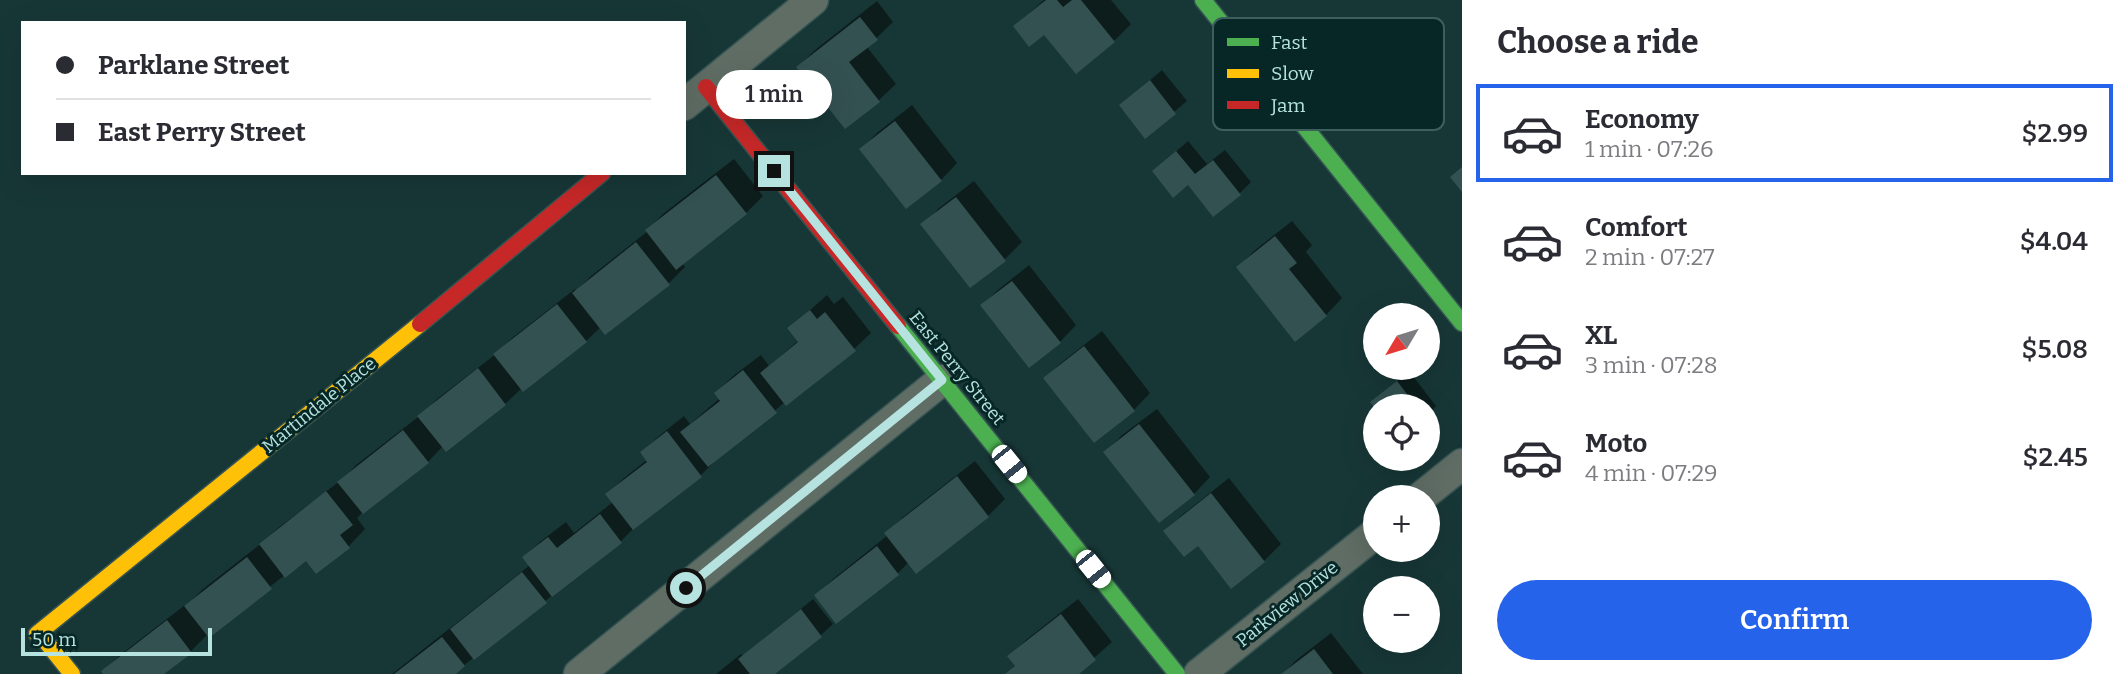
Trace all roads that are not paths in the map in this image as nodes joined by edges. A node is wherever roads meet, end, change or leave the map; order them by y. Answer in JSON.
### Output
{"nodes":[{"id":1,"x":813,"y":0,"type":"edge"},
{"id":2,"x":1203,"y":0,"type":"edge"},
{"id":3,"x":1217,"y":18,"type":"edge"},
{"id":4,"x":695,"y":96,"type":"edge"},
{"id":5,"x":1307,"y":130,"type":"edge"},
{"id":6,"x":601,"y":175,"type":"edge"},
{"id":7,"x":1462,"y":323,"type":"edge"},
{"id":8,"x":942,"y":380,"type":"junction"},
{"id":9,"x":1462,"y":464,"type":"edge"},
{"id":10,"x":1436,"y":485,"type":"edge"},
{"id":11,"x":1363,"y":543,"type":"edge"},
{"id":12,"x":72,"y":674,"type":"edge"},
{"id":13,"x":579,"y":674,"type":"edge"},
{"id":14,"x":1177,"y":674,"type":"edge"},
{"id":15,"x":1199,"y":674,"type":"edge"}],
"edges":[{"from":1,"to":4,"type":"street"},
{"from":2,"to":3,"type":"street"},
{"from":4,"to":8,"type":"street","name":"East Perry Street"},
{"from":5,"to":7,"type":"street"},
{"from":6,"to":12,"type":"street","name":"Martindale Place"},
{"from":8,"to":13,"type":"street"},
{"from":8,"to":14,"type":"street","name":"East Perry Street"},
{"from":9,"to":10,"type":"street"},
{"from":11,"to":15,"type":"street","name":"Parkview Drive"}]}
